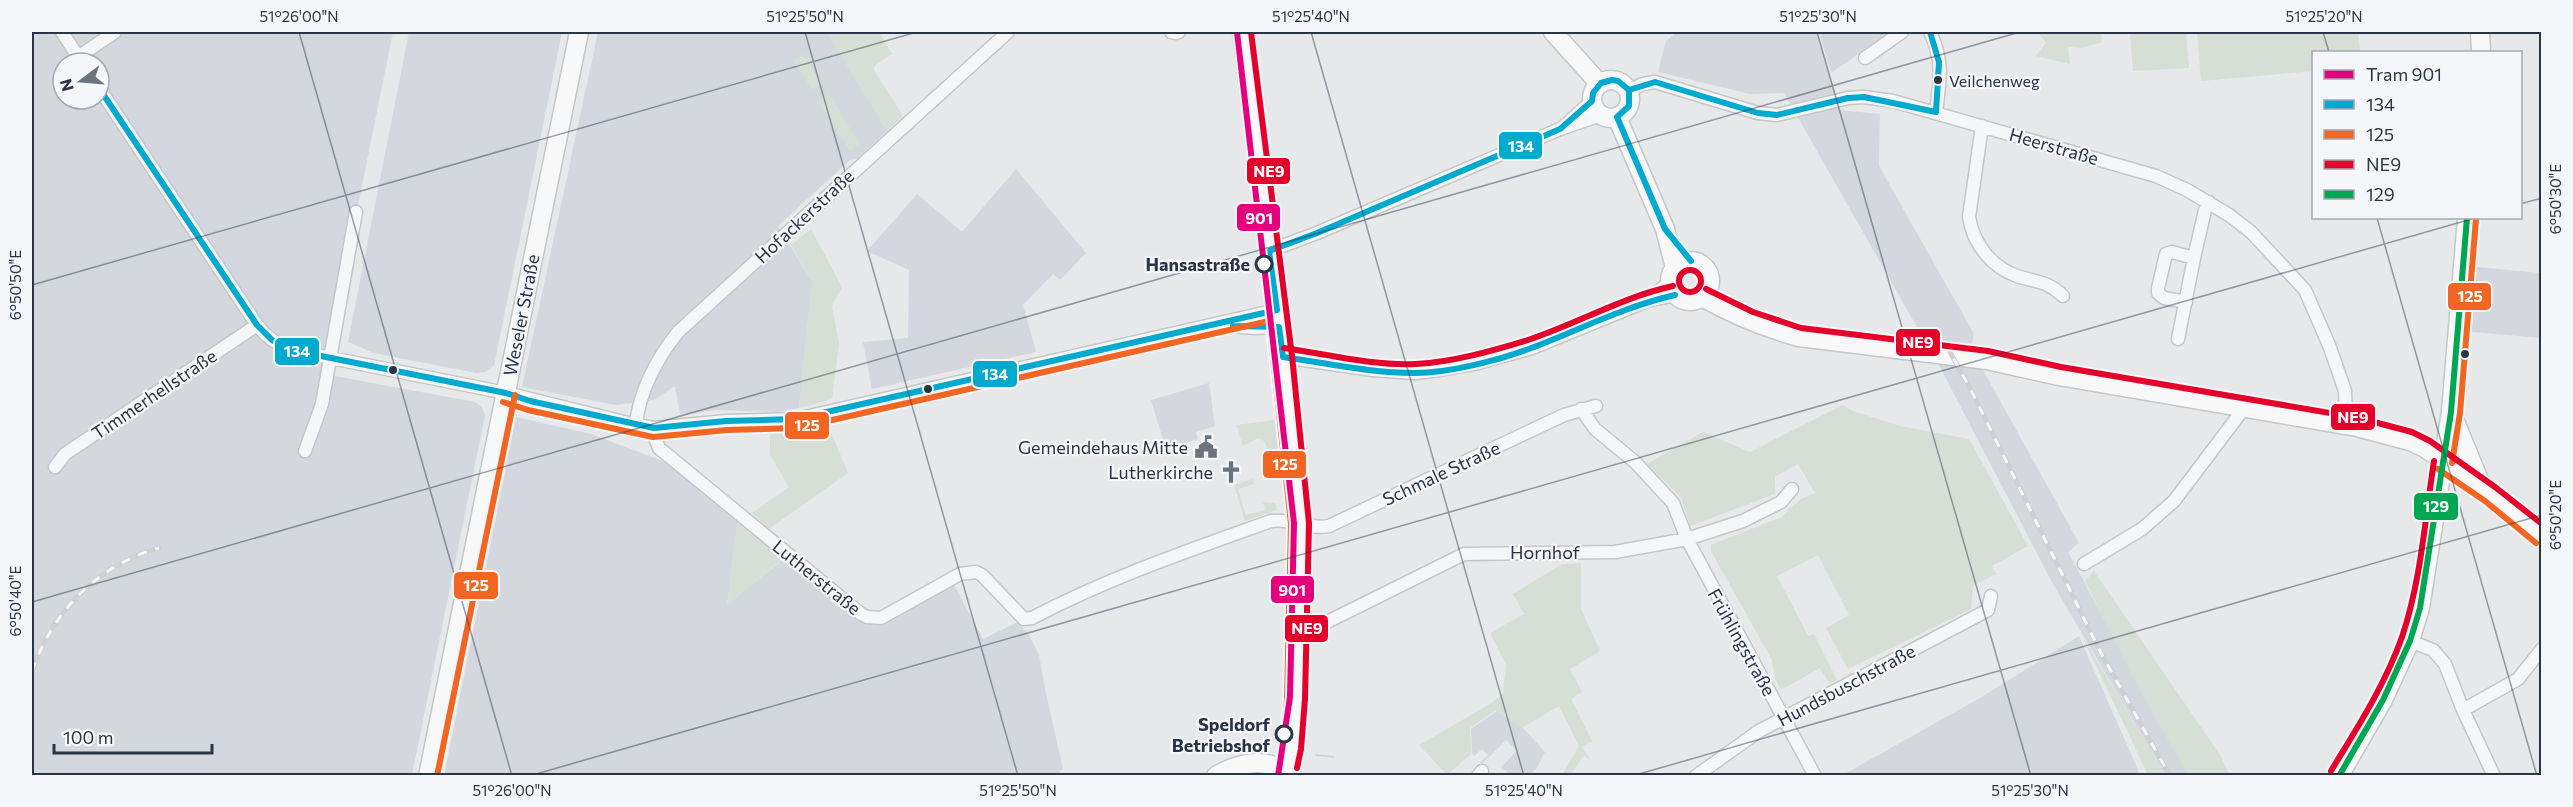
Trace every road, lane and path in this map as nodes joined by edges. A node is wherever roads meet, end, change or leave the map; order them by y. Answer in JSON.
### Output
{"nodes":[{"id":1,"x":62,"y":32,"type":"edge"},
{"id":2,"x":116,"y":32,"type":"edge"},
{"id":3,"x":579,"y":32,"type":"edge"},
{"id":4,"x":1008,"y":32,"type":"edge"},
{"id":5,"x":1171,"y":32,"type":"edge"},
{"id":6,"x":1179,"y":32,"type":"edge"},
{"id":7,"x":1242,"y":32,"type":"edge"},
{"id":8,"x":1553,"y":32,"type":"edge"},
{"id":9,"x":1902,"y":32,"type":"edge"},
{"id":10,"x":1930,"y":32,"type":"edge"},
{"id":11,"x":2480,"y":32,"type":"edge"},
{"id":12,"x":74,"y":51,"type":"edge"},
{"id":13,"x":92,"y":51,"type":"edge"},
{"id":14,"x":2481,"y":51,"type":"edge"},
{"id":15,"x":1865,"y":58,"type":"dead end"},
{"id":16,"x":1599,"y":83,"type":"junction"},
{"id":17,"x":1629,"y":90,"type":"junction"},
{"id":18,"x":111,"y":106,"type":"edge"},
{"id":19,"x":1604,"y":111,"type":"junction"},
{"id":20,"x":1936,"y":112,"type":"junction"},
{"id":21,"x":1982,"y":126,"type":"junction"},
{"id":22,"x":2209,"y":202,"type":"junction"},
{"id":23,"x":356,"y":212,"type":"dead end"},
{"id":24,"x":2467,"y":219,"type":"edge"},
{"id":25,"x":1269,"y":251,"type":"junction"},
{"id":26,"x":2194,"y":258,"type":"junction"},
{"id":27,"x":1678,"y":276,"type":"junction"},
{"id":28,"x":1706,"y":290,"type":"junction"},
{"id":29,"x":2063,"y":296,"type":"dead end"},
{"id":30,"x":2186,"y":302,"type":"junction"},
{"id":31,"x":1278,"y":318,"type":"junction"},
{"id":32,"x":257,"y":326,"type":"junction"},
{"id":33,"x":2178,"y":339,"type":"dead end"},
{"id":34,"x":1283,"y":357,"type":"junction"},
{"id":35,"x":329,"y":358,"type":"junction"},
{"id":36,"x":506,"y":393,"type":"junction"},
{"id":37,"x":1596,"y":406,"type":"dead end"},
{"id":38,"x":2246,"y":407,"type":"junction"},
{"id":39,"x":1581,"y":409,"type":"junction"},
{"id":40,"x":2451,"y":412,"type":"junction"},
{"id":41,"x":636,"y":425,"type":"junction"},
{"id":42,"x":2346,"y":425,"type":"junction"},
{"id":43,"x":654,"y":428,"type":"junction"},
{"id":44,"x":306,"y":451,"type":"dead end"},
{"id":45,"x":2443,"y":462,"type":"junction"},
{"id":46,"x":55,"y":467,"type":"dead end"},
{"id":47,"x":1792,"y":489,"type":"dead end"},
{"id":48,"x":2483,"y":490,"type":"junction"},
{"id":49,"x":1300,"y":524,"type":"junction"},
{"id":50,"x":2541,"y":536,"type":"edge"},
{"id":51,"x":1687,"y":539,"type":"junction"},
{"id":52,"x":2084,"y":564,"type":"dead end"},
{"id":53,"x":1991,"y":596,"type":"dead end"},
{"id":54,"x":1299,"y":625,"type":"junction"},
{"id":55,"x":2410,"y":641,"type":"junction"},
{"id":56,"x":2541,"y":649,"type":"edge"},
{"id":57,"x":2463,"y":711,"type":"junction"},
{"id":58,"x":1784,"y":718,"type":"junction"},
{"id":59,"x":1286,"y":775,"type":"edge"},
{"id":60,"x":428,"y":776,"type":"edge"},
{"id":61,"x":1216,"y":776,"type":"edge"},
{"id":62,"x":1696,"y":776,"type":"edge"},
{"id":63,"x":1815,"y":776,"type":"edge"},
{"id":64,"x":2339,"y":776,"type":"edge"},
{"id":65,"x":2494,"y":776,"type":"edge"}],
"edges":[{"from":1,"to":12,"type":"street"},
{"from":2,"to":13,"type":"street"},
{"from":3,"to":36,"type":"main road","name":"Weseler Straße"},
{"from":4,"to":41,"type":"street","name":"Hofackerstraße"},
{"from":5,"to":6,"type":"street"},
{"from":7,"to":25,"type":"main road"},
{"from":8,"to":16,"type":"main road"},
{"from":9,"to":15,"type":"street"},
{"from":10,"to":20,"type":"street"},
{"from":11,"to":14,"type":"main road"},
{"from":16,"to":17,"type":"main road"},
{"from":16,"to":19,"type":"main road"},
{"from":17,"to":19,"type":"main road"},
{"from":17,"to":20,"type":"street","name":"Heerstraße"},
{"from":18,"to":32,"type":"street"},
{"from":19,"to":25,"type":"street"},
{"from":19,"to":27,"type":"main road"},
{"from":20,"to":21,"type":"street","name":"Heerstraße"},
{"from":21,"to":22,"type":"street","name":"Heerstraße"},
{"from":21,"to":29,"type":"street"},
{"from":22,"to":26,"type":"street"},
{"from":22,"to":42,"type":"street","name":"Heerstraße"},
{"from":23,"to":35,"type":"street"},
{"from":24,"to":40,"type":"main road"},
{"from":25,"to":31,"type":"main road"},
{"from":26,"to":30,"type":"street"},
{"from":26,"to":30,"type":"street"},
{"from":27,"to":28,"type":"main road"},
{"from":27,"to":28,"type":"main road"},
{"from":27,"to":34,"type":"street"},
{"from":28,"to":38,"type":"main road"},
{"from":30,"to":33,"type":"street"},
{"from":31,"to":34,"type":"main road"},
{"from":31,"to":43,"type":"street"},
{"from":32,"to":35,"type":"street"},
{"from":32,"to":46,"type":"street","name":"Timmerhellstraße"},
{"from":34,"to":49,"type":"main road"},
{"from":35,"to":36,"type":"street"},
{"from":35,"to":44,"type":"street"},
{"from":36,"to":41,"type":"street"},
{"from":36,"to":60,"type":"main road","name":"Weseler Straße"},
{"from":37,"to":39,"type":"street","name":"Schmale Straße"},
{"from":38,"to":42,"type":"main road"},
{"from":38,"to":52,"type":"street"},
{"from":39,"to":49,"type":"street","name":"Schmale Straße"},
{"from":39,"to":51,"type":"street"},
{"from":40,"to":45,"type":"main road"},
{"from":40,"to":48,"type":"main road"},
{"from":41,"to":43,"type":"street"},
{"from":42,"to":45,"type":"main road"},
{"from":43,"to":49,"type":"street","name":"Lutherstraße"},
{"from":45,"to":48,"type":"main road"},
{"from":45,"to":55,"type":"main road"},
{"from":47,"to":51,"type":"street","name":"Hornhof"},
{"from":48,"to":50,"type":"main road"},
{"from":49,"to":54,"type":"main road"},
{"from":51,"to":54,"type":"street","name":"Hornhof"},
{"from":51,"to":58,"type":"street","name":"Frühlingstraße"},
{"from":53,"to":58,"type":"street","name":"Hundsbuschstraße"},
{"from":54,"to":59,"type":"main road"},
{"from":55,"to":57,"type":"street"},
{"from":55,"to":64,"type":"main road"},
{"from":56,"to":57,"type":"street"},
{"from":57,"to":65,"type":"street"},
{"from":58,"to":62,"type":"street","name":"Hundsbuschstraße"},
{"from":58,"to":63,"type":"street","name":"Frühlingstraße"},
{"from":59,"to":61,"type":"main road"}]}
